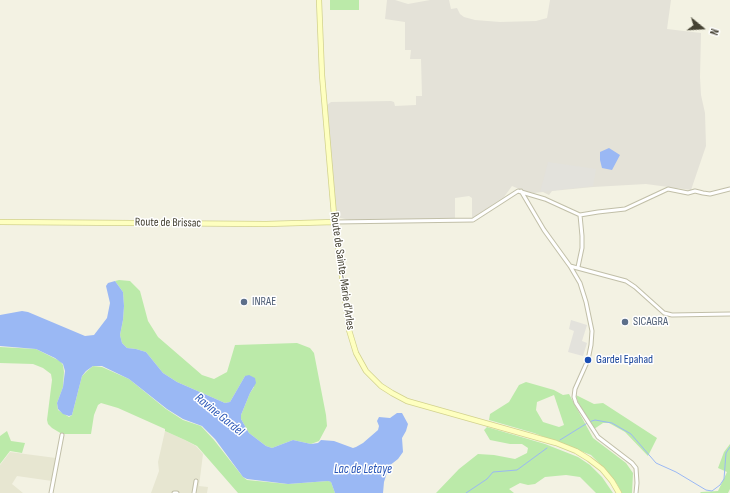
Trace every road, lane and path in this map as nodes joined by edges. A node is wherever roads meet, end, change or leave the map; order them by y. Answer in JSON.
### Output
{"nodes":[{"id":1,"x":319,"y":0,"type":"edge"},
{"id":2,"x":730,"y":189,"type":"edge"},
{"id":3,"x":521,"y":191,"type":"junction"},
{"id":4,"x":580,"y":216,"type":"junction"},
{"id":5,"x":0,"y":222,"type":"edge"},
{"id":6,"x":335,"y":222,"type":"junction"},
{"id":7,"x":570,"y":266,"type":"junction"},
{"id":8,"x":578,"y":268,"type":"junction"},
{"id":9,"x":730,"y":314,"type":"edge"},
{"id":10,"x":62,"y":435,"type":"dead end"},
{"id":11,"x":196,"y":481,"type":"dead end"},
{"id":12,"x":51,"y":493,"type":"edge"},
{"id":13,"x":194,"y":493,"type":"edge"},
{"id":14,"x":619,"y":493,"type":"edge"},
{"id":15,"x":636,"y":493,"type":"edge"}],
"edges":[{"from":1,"to":6,"type":"main road","name":"Route de Sainte-Marie d'Arles"},
{"from":2,"to":4,"type":"street"},
{"from":3,"to":4,"type":"street"},
{"from":3,"to":6,"type":"street"},
{"from":3,"to":7,"type":"street"},
{"from":4,"to":8,"type":"street"},
{"from":5,"to":6,"type":"main road","name":"Route de Brissac"},
{"from":6,"to":14,"type":"main road","name":"Route de Sainte-Marie d'Arles"},
{"from":7,"to":8,"type":"street"},
{"from":7,"to":15,"type":"street"},
{"from":8,"to":9,"type":"street"},
{"from":10,"to":12,"type":"street"},
{"from":11,"to":13,"type":"street"}]}
